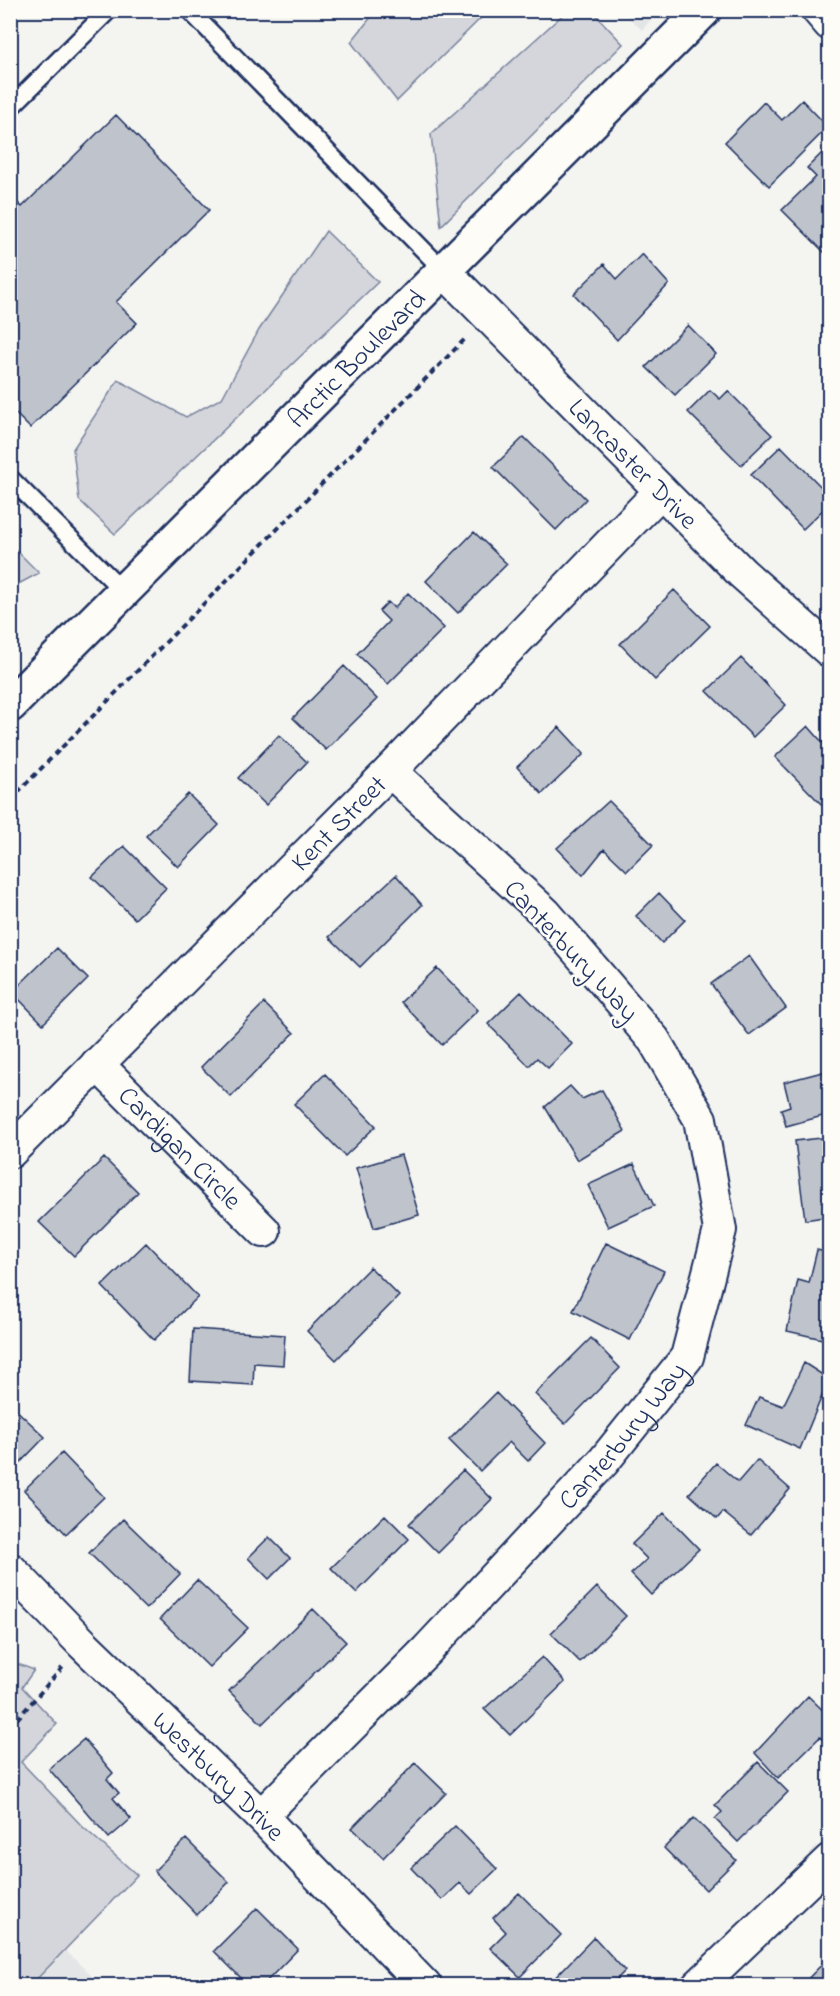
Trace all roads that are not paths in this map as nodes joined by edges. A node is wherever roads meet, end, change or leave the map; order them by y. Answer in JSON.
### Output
{"nodes":[{"id":1,"x":109,"y":10,"type":"edge"},
{"id":2,"x":189,"y":10,"type":"edge"},
{"id":3,"x":704,"y":10,"type":"edge"},
{"id":4,"x":818,"y":10,"type":"edge"},
{"id":5,"x":830,"y":24,"type":"edge"},
{"id":6,"x":10,"y":108,"type":"edge"},
{"id":7,"x":444,"y":271,"type":"junction"},
{"id":8,"x":10,"y":478,"type":"edge"},
{"id":9,"x":661,"y":491,"type":"junction"},
{"id":10,"x":123,"y":591,"type":"junction"},
{"id":11,"x":830,"y":651,"type":"edge"},
{"id":12,"x":10,"y":705,"type":"edge"},
{"id":13,"x":390,"y":771,"type":"junction"},
{"id":14,"x":97,"y":1064,"type":"junction"},
{"id":15,"x":10,"y":1152,"type":"edge"},
{"id":16,"x":264,"y":1231,"type":"dead end"},
{"id":17,"x":10,"y":1569,"type":"edge"},
{"id":18,"x":261,"y":1816,"type":"junction"},
{"id":19,"x":830,"y":1860,"type":"edge"},
{"id":20,"x":425,"y":1986,"type":"edge"},
{"id":21,"x":698,"y":1986,"type":"edge"}],
"edges":[{"from":1,"to":6,"type":"lane"},
{"from":2,"to":7,"type":"lane"},
{"from":3,"to":7,"type":"main road","name":"Arctic Boulevard"},
{"from":4,"to":5,"type":"street"},
{"from":7,"to":9,"type":"street","name":"Lancaster Drive"},
{"from":7,"to":10,"type":"main road","name":"Arctic Boulevard"},
{"from":8,"to":10,"type":"lane"},
{"from":9,"to":11,"type":"street","name":"Lancaster Drive"},
{"from":9,"to":13,"type":"street","name":"Kent Street"},
{"from":10,"to":12,"type":"main road","name":"Arctic Boulevard"},
{"from":13,"to":14,"type":"street","name":"Kent Street"},
{"from":13,"to":18,"type":"street","name":"Canterbury Way"},
{"from":14,"to":15,"type":"street","name":"Kent Street"},
{"from":14,"to":16,"type":"street","name":"Cardigan Circle"},
{"from":17,"to":18,"type":"street","name":"Westbury Drive"},
{"from":18,"to":20,"type":"street","name":"Westbury Drive"},
{"from":19,"to":21,"type":"street"}]}
